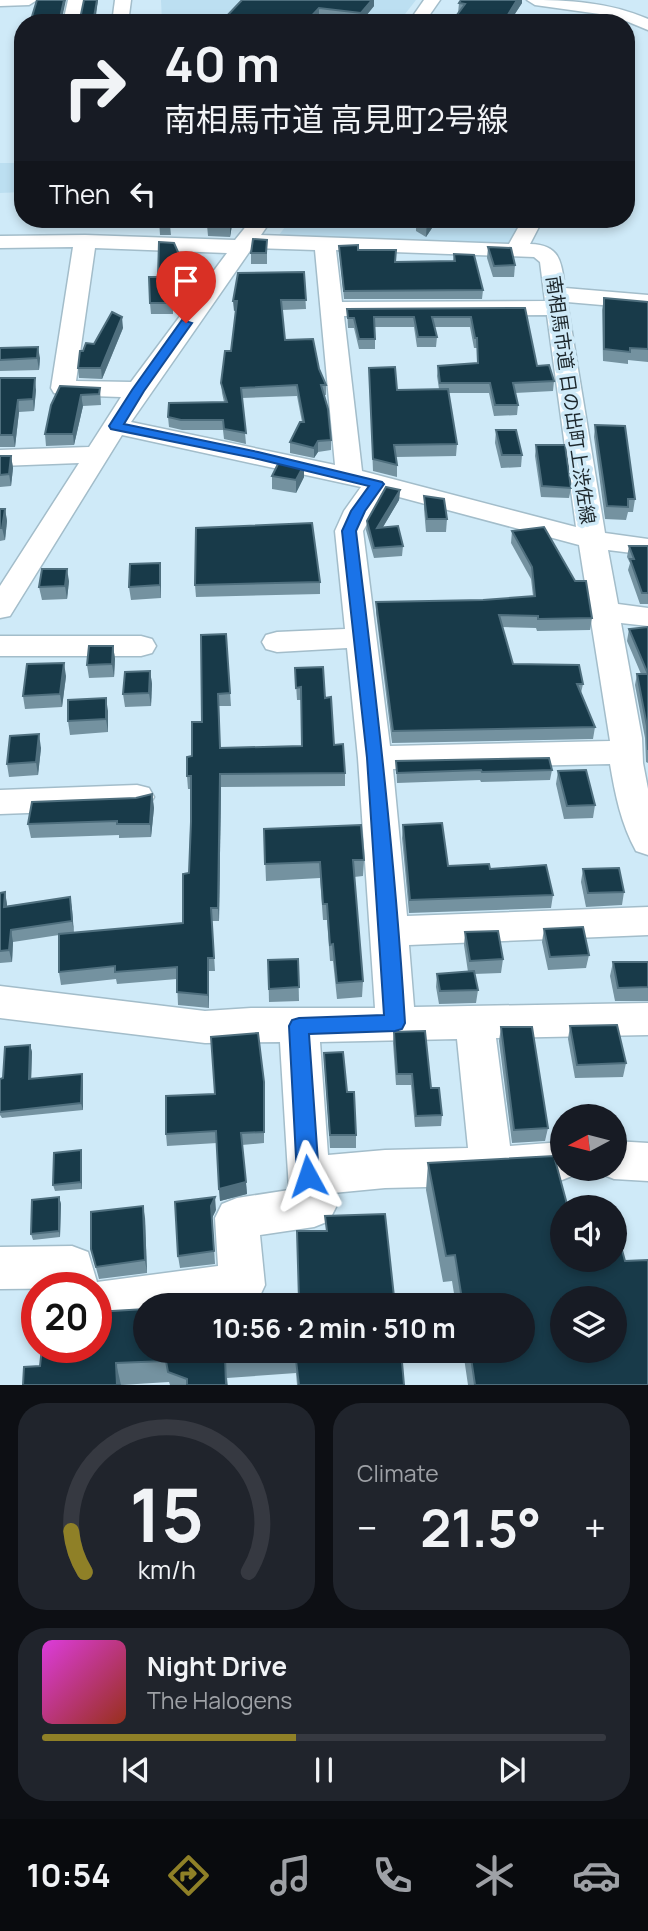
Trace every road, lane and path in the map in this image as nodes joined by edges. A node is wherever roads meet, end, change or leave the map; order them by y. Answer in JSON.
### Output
{"nodes":[{"id":1,"x":29,"y":0,"type":"edge"},
{"id":2,"x":535,"y":0,"type":"edge"},
{"id":3,"x":0,"y":1,"type":"edge"},
{"id":4,"x":623,"y":14,"type":"edge"},
{"id":5,"x":255,"y":228,"type":"edge"},
{"id":6,"x":528,"y":228,"type":"edge"},
{"id":7,"x":85,"y":241,"type":"junction"},
{"id":8,"x":0,"y":242,"type":"edge"},
{"id":9,"x":243,"y":244,"type":"junction"},
{"id":10,"x":325,"y":244,"type":"junction"},
{"id":11,"x":516,"y":250,"type":"junction"},
{"id":12,"x":302,"y":272,"type":"edge"},
{"id":13,"x":329,"y":272,"type":"junction"},
{"id":14,"x":221,"y":274,"type":"junction"},
{"id":15,"x":247,"y":274,"type":"edge"},
{"id":16,"x":557,"y":301,"type":"junction"},
{"id":17,"x":648,"y":302,"type":"edge"},
{"id":18,"x":334,"y":309,"type":"junction"},
{"id":19,"x":62,"y":379,"type":"junction"},
{"id":20,"x":37,"y":380,"type":"edge"},
{"id":21,"x":138,"y":390,"type":"junction"},
{"id":22,"x":116,"y":426,"type":"junction"},
{"id":23,"x":97,"y":456,"type":"junction"},
{"id":24,"x":0,"y":458,"type":"edge"},
{"id":25,"x":363,"y":480,"type":"junction"},
{"id":26,"x":594,"y":540,"type":"junction"},
{"id":27,"x":648,"y":547,"type":"edge"},
{"id":28,"x":0,"y":609,"type":"edge"},
{"id":29,"x":605,"y":612,"type":"junction"},
{"id":30,"x":648,"y":617,"type":"edge"},
{"id":31,"x":363,"y":638,"type":"junction"},
{"id":32,"x":277,"y":642,"type":"dead end"},
{"id":33,"x":0,"y":646,"type":"edge"},
{"id":34,"x":141,"y":646,"type":"dead end"},
{"id":35,"x":634,"y":720,"type":"edge"},
{"id":36,"x":628,"y":752,"type":"junction"},
{"id":37,"x":375,"y":758,"type":"junction"},
{"id":38,"x":136,"y":797,"type":"edge"},
{"id":39,"x":0,"y":802,"type":"edge"},
{"id":40,"x":648,"y":842,"type":"edge"},
{"id":41,"x":648,"y":922,"type":"edge"},
{"id":42,"x":390,"y":931,"type":"junction"},
{"id":43,"x":0,"y":1002,"type":"edge"},
{"id":44,"x":648,"y":1019,"type":"edge"},
{"id":45,"x":395,"y":1023,"type":"junction"},
{"id":46,"x":475,"y":1023,"type":"junction"},
{"id":47,"x":299,"y":1026,"type":"junction"},
{"id":48,"x":627,"y":1161,"type":"edge"},
{"id":49,"x":550,"y":1162,"type":"edge"},
{"id":50,"x":648,"y":1162,"type":"edge"},
{"id":51,"x":491,"y":1166,"type":"junction"},
{"id":52,"x":308,"y":1176,"type":"junction"},
{"id":53,"x":0,"y":1268,"type":"edge"},
{"id":54,"x":73,"y":1272,"type":"edge"},
{"id":55,"x":112,"y":1302,"type":"edge"}],
"edges":[{"from":1,"to":3,"type":"street"},
{"from":2,"to":4,"type":"street"},
{"from":5,"to":9,"type":"street"},
{"from":6,"to":11,"type":"street"},
{"from":7,"to":8,"type":"street","name":"南相馬市道 日の出町上渋佐線"},
{"from":7,"to":9,"type":"street","name":"南相馬市道 日の出町上渋佐線"},
{"from":7,"to":19,"type":"street"},
{"from":9,"to":10,"type":"street","name":"南相馬市道 日の出町上渋佐線"},
{"from":9,"to":14,"type":"street"},
{"from":10,"to":11,"type":"street","name":"南相馬市道 日の出町上渋佐線"},
{"from":10,"to":13,"type":"street"},
{"from":11,"to":16,"type":"street","name":"南相馬市道 日の出町上渋佐線"},
{"from":12,"to":13,"type":"street"},
{"from":13,"to":18,"type":"street"},
{"from":14,"to":15,"type":"street"},
{"from":14,"to":21,"type":"street"},
{"from":16,"to":17,"type":"street"},
{"from":16,"to":18,"type":"street"},
{"from":16,"to":26,"type":"street","name":"南相馬市道 日の出町上渋佐線"},
{"from":18,"to":25,"type":"street"},
{"from":19,"to":20,"type":"street"},
{"from":19,"to":21,"type":"street"},
{"from":21,"to":22,"type":"street"},
{"from":22,"to":23,"type":"street"},
{"from":22,"to":25,"type":"street"},
{"from":23,"to":24,"type":"street"},
{"from":23,"to":28,"type":"street"},
{"from":25,"to":26,"type":"street"},
{"from":25,"to":31,"type":"street"},
{"from":26,"to":27,"type":"street"},
{"from":26,"to":29,"type":"street","name":"南相馬市道 日の出町上渋佐線"},
{"from":29,"to":30,"type":"street"},
{"from":29,"to":35,"type":"street","name":"南相馬市道 日の出町上渋佐線"},
{"from":31,"to":32,"type":"street"},
{"from":31,"to":37,"type":"street"},
{"from":33,"to":34,"type":"street"},
{"from":35,"to":36,"type":"street","name":"南相馬市道 日の出町上渋佐線"},
{"from":36,"to":37,"type":"street"},
{"from":36,"to":40,"type":"street","name":"南相馬市道 日の出町上渋佐線"},
{"from":37,"to":42,"type":"street"},
{"from":38,"to":39,"type":"street"},
{"from":41,"to":42,"type":"street"},
{"from":42,"to":45,"type":"street"},
{"from":43,"to":47,"type":"street"},
{"from":44,"to":46,"type":"street"},
{"from":45,"to":46,"type":"street"},
{"from":45,"to":47,"type":"street"},
{"from":46,"to":51,"type":"street"},
{"from":47,"to":52,"type":"street"},
{"from":48,"to":50,"type":"street"},
{"from":49,"to":51,"type":"street"},
{"from":51,"to":52,"type":"street"},
{"from":52,"to":55,"type":"street"},
{"from":53,"to":54,"type":"street"}]}
